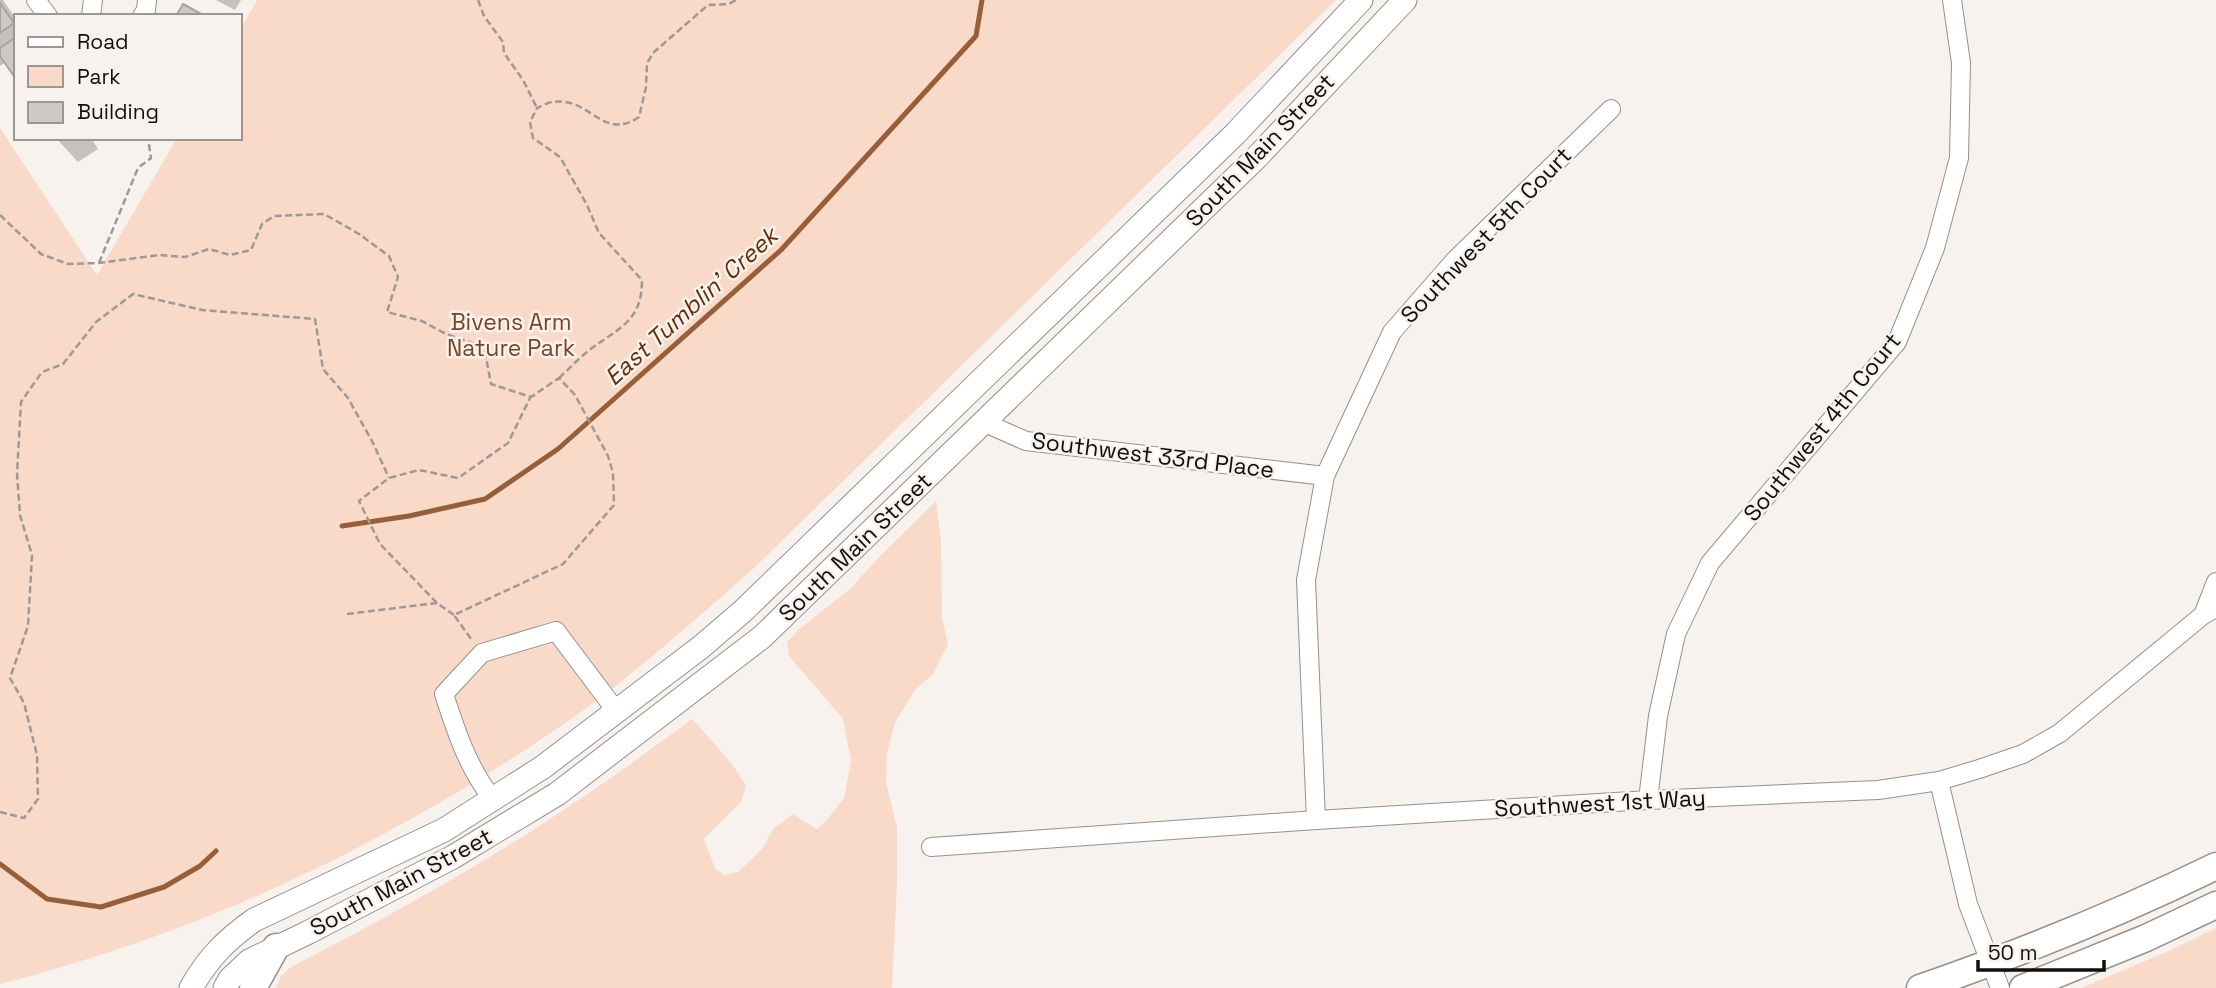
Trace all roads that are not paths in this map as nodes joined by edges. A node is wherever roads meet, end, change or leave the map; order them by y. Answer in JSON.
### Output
{"nodes":[{"id":1,"x":1361,"y":0,"type":"edge"},
{"id":2,"x":1405,"y":0,"type":"edge"},
{"id":3,"x":1952,"y":0,"type":"edge"},
{"id":4,"x":1611,"y":108,"type":"dead end"},
{"id":5,"x":961,"y":401,"type":"junction"},
{"id":6,"x":983,"y":422,"type":"junction"},
{"id":7,"x":1325,"y":476,"type":"junction"},
{"id":8,"x":2216,"y":582,"type":"edge"},
{"id":9,"x":2210,"y":612,"type":"edge"},
{"id":10,"x":701,"y":647,"type":"junction"},
{"id":11,"x":721,"y":669,"type":"junction"},
{"id":12,"x":617,"y":712,"type":"junction"},
{"id":13,"x":1938,"y":781,"type":"junction"},
{"id":14,"x":492,"y":798,"type":"junction"},
{"id":15,"x":1648,"y":800,"type":"junction"},
{"id":16,"x":528,"y":812,"type":"junction"},
{"id":17,"x":1316,"y":820,"type":"junction"},
{"id":18,"x":930,"y":847,"type":"dead end"},
{"id":19,"x":2216,"y":866,"type":"edge"},
{"id":20,"x":2216,"y":905,"type":"edge"},
{"id":21,"x":276,"y":947,"type":"junction"},
{"id":22,"x":1995,"y":976,"type":"edge"},
{"id":23,"x":191,"y":988,"type":"edge"},
{"id":24,"x":225,"y":988,"type":"edge"},
{"id":25,"x":253,"y":988,"type":"edge"},
{"id":26,"x":1920,"y":988,"type":"edge"},
{"id":27,"x":2023,"y":988,"type":"edge"}],
"edges":[{"from":1,"to":5,"type":"main road","name":"South Main Street"},
{"from":2,"to":6,"type":"main road","name":"South Main Street"},
{"from":3,"to":15,"type":"street","name":"Southwest 4th Court"},
{"from":4,"to":7,"type":"street","name":"Southwest 5th Court"},
{"from":5,"to":6,"type":"main road"},
{"from":5,"to":10,"type":"main road","name":"South Main Street"},
{"from":6,"to":7,"type":"street","name":"Southwest 33rd Place"},
{"from":6,"to":11,"type":"main road","name":"South Main Street"},
{"from":7,"to":17,"type":"street","name":"Southwest 5th Court"},
{"from":8,"to":9,"type":"street"},
{"from":9,"to":13,"type":"street","name":"Southwest 1st Way"},
{"from":10,"to":11,"type":"main road"},
{"from":10,"to":12,"type":"main road","name":"South Main Street"},
{"from":11,"to":16,"type":"main road","name":"South Main Street"},
{"from":12,"to":14,"type":"main road","name":"South Main Street"},
{"from":12,"to":14,"type":"street"},
{"from":13,"to":15,"type":"street","name":"Southwest 1st Way"},
{"from":13,"to":22,"type":"street"},
{"from":14,"to":16,"type":"main road"},
{"from":14,"to":23,"type":"main road","name":"South Main Street"},
{"from":15,"to":17,"type":"street","name":"Southwest 1st Way"},
{"from":16,"to":21,"type":"main road","name":"South Main Street"},
{"from":17,"to":18,"type":"street","name":"Southwest 1st Way"},
{"from":19,"to":22,"type":"highway"},
{"from":20,"to":27,"type":"highway"},
{"from":21,"to":24,"type":"main road","name":"South Main Street"},
{"from":21,"to":25,"type":"highway"},
{"from":22,"to":26,"type":"highway"}]}
